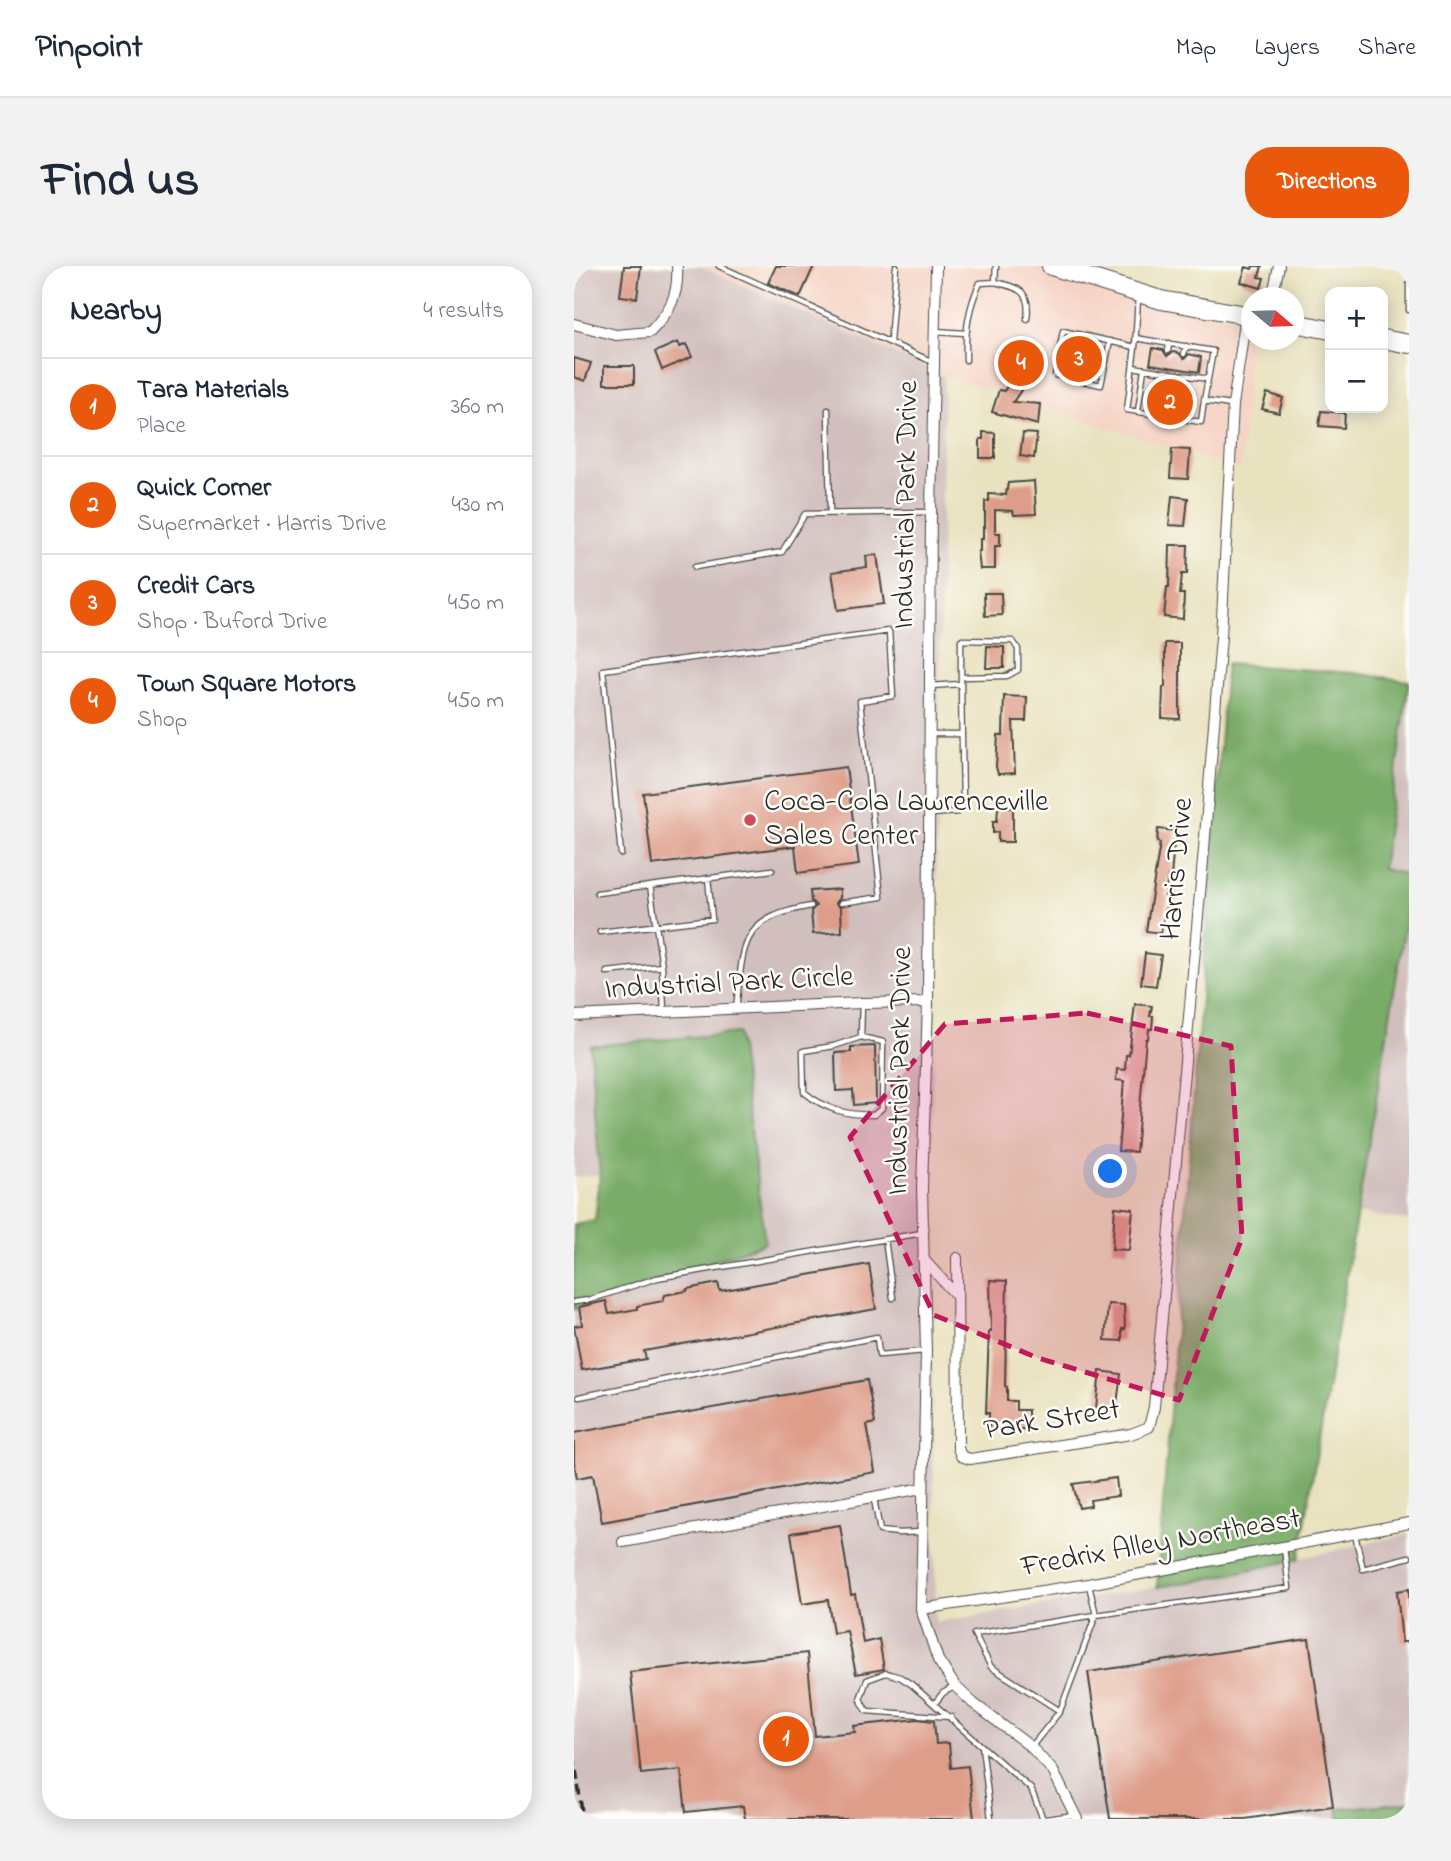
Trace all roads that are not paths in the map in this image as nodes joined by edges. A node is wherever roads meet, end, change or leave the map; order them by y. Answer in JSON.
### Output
{"nodes":[{"id":1,"x":677,"y":266,"type":"edge"},
{"id":2,"x":719,"y":266,"type":"edge"},
{"id":3,"x":897,"y":266,"type":"edge"},
{"id":4,"x":936,"y":266,"type":"edge"},
{"id":5,"x":996,"y":266,"type":"edge"},
{"id":6,"x":1279,"y":266,"type":"edge"},
{"id":7,"x":1062,"y":268,"type":"edge"},
{"id":8,"x":995,"y":282,"type":"junction"},
{"id":9,"x":1409,"y":284,"type":"edge"},
{"id":10,"x":1274,"y":287,"type":"edge"},
{"id":11,"x":1138,"y":293,"type":"junction"},
{"id":12,"x":1409,"y":310,"type":"edge"},
{"id":13,"x":1241,"y":315,"type":"edge"},
{"id":14,"x":1027,"y":319,"type":"dead end"},
{"id":15,"x":574,"y":324,"type":"edge"},
{"id":16,"x":1304,"y":325,"type":"edge"},
{"id":17,"x":1325,"y":329,"type":"edge"},
{"id":18,"x":934,"y":331,"type":"junction"},
{"id":19,"x":965,"y":333,"type":"junction"},
{"id":20,"x":1135,"y":338,"type":"junction"},
{"id":21,"x":1388,"y":340,"type":"edge"},
{"id":22,"x":1110,"y":341,"type":"junction"},
{"id":23,"x":890,"y":342,"type":"junction"},
{"id":24,"x":1170,"y":344,"type":"junction"},
{"id":25,"x":1409,"y":344,"type":"edge"},
{"id":26,"x":1186,"y":346,"type":"junction"},
{"id":27,"x":1135,"y":347,"type":"junction"},
{"id":28,"x":1243,"y":350,"type":"edge"},
{"id":29,"x":1168,"y":351,"type":"dead end"},
{"id":30,"x":1184,"y":354,"type":"dead end"},
{"id":31,"x":966,"y":360,"type":"dead end"},
{"id":32,"x":934,"y":362,"type":"junction"},
{"id":33,"x":1133,"y":367,"type":"junction"},
{"id":34,"x":1144,"y":369,"type":"junction"},
{"id":35,"x":1208,"y":379,"type":"junction"},
{"id":36,"x":1204,"y":401,"type":"junction"},
{"id":37,"x":1233,"y":405,"type":"junction"},
{"id":38,"x":828,"y":410,"type":"dead end"},
{"id":39,"x":1138,"y":411,"type":"junction"},
{"id":40,"x":931,"y":512,"type":"junction"},
{"id":41,"x":830,"y":513,"type":"junction"},
{"id":42,"x":695,"y":567,"type":"dead end"},
{"id":43,"x":961,"y":681,"type":"junction"},
{"id":44,"x":930,"y":686,"type":"junction"},
{"id":45,"x":929,"y":734,"type":"junction"},
{"id":46,"x":962,"y":734,"type":"junction"},
{"id":47,"x":929,"y":814,"type":"junction"},
{"id":48,"x":621,"y":854,"type":"dead end"},
{"id":49,"x":772,"y":870,"type":"dead end"},
{"id":50,"x":708,"y":878,"type":"junction"},
{"id":51,"x":650,"y":886,"type":"junction"},
{"id":52,"x":597,"y":893,"type":"dead end"},
{"id":53,"x":841,"y":903,"type":"dead end"},
{"id":54,"x":811,"y":906,"type":"dead end"},
{"id":55,"x":656,"y":925,"type":"junction"},
{"id":56,"x":600,"y":932,"type":"dead end"},
{"id":57,"x":662,"y":966,"type":"junction"},
{"id":58,"x":607,"y":972,"type":"dead end"},
{"id":59,"x":928,"y":1002,"type":"junction"},
{"id":60,"x":862,"y":1003,"type":"junction"},
{"id":61,"x":736,"y":1010,"type":"junction"},
{"id":62,"x":664,"y":1012,"type":"junction"},
{"id":63,"x":574,"y":1016,"type":"edge"},
{"id":64,"x":861,"y":1037,"type":"junction"},
{"id":65,"x":923,"y":1233,"type":"junction"},
{"id":66,"x":885,"y":1238,"type":"junction"},
{"id":67,"x":957,"y":1258,"type":"dead end"},
{"id":68,"x":923,"y":1259,"type":"junction"},
{"id":69,"x":956,"y":1295,"type":"junction"},
{"id":70,"x":893,"y":1298,"type":"dead end"},
{"id":71,"x":574,"y":1302,"type":"edge"},
{"id":72,"x":926,"y":1351,"type":"junction"},
{"id":73,"x":579,"y":1396,"type":"dead end"},
{"id":74,"x":1149,"y":1427,"type":"joint"},
{"id":75,"x":923,"y":1488,"type":"junction"},
{"id":76,"x":874,"y":1499,"type":"junction"},
{"id":77,"x":1409,"y":1523,"type":"edge"},
{"id":78,"x":922,"y":1532,"type":"junction"},
{"id":79,"x":1355,"y":1534,"type":"junction"},
{"id":80,"x":623,"y":1542,"type":"dead end"},
{"id":81,"x":1284,"y":1546,"type":"junction"},
{"id":82,"x":1409,"y":1557,"type":"edge"},
{"id":83,"x":1088,"y":1584,"type":"junction"},
{"id":84,"x":921,"y":1609,"type":"junction"},
{"id":85,"x":1096,"y":1615,"type":"junction"},
{"id":86,"x":955,"y":1686,"type":"junction"},
{"id":87,"x":935,"y":1703,"type":"junction"},
{"id":88,"x":1060,"y":1711,"type":"junction"},
{"id":89,"x":951,"y":1717,"type":"junction"},
{"id":90,"x":982,"y":1745,"type":"junction"},
{"id":91,"x":1031,"y":1747,"type":"junction"},
{"id":92,"x":1077,"y":1817,"type":"edge"},
{"id":93,"x":991,"y":1819,"type":"edge"},
{"id":94,"x":1044,"y":1819,"type":"edge"}],
"edges":[{"from":1,"to":15,"type":"street"},
{"from":2,"to":23,"type":"lane"},
{"from":3,"to":23,"type":"lane"},
{"from":4,"to":18,"type":"street","name":"Industrial Park Drive"},
{"from":5,"to":8,"type":"lane"},
{"from":6,"to":10,"type":"street"},
{"from":7,"to":11,"type":"highway"},
{"from":8,"to":14,"type":"lane"},
{"from":8,"to":19,"type":"lane"},
{"from":9,"to":12,"type":"lane"},
{"from":11,"to":13,"type":"highway"},
{"from":11,"to":20,"type":"lane"},
{"from":16,"to":17,"type":"highway"},
{"from":18,"to":19,"type":"lane"},
{"from":18,"to":32,"type":"street","name":"Industrial Park Drive"},
{"from":19,"to":31,"type":"lane"},
{"from":20,"to":24,"type":"lane"},
{"from":20,"to":27,"type":"lane"},
{"from":21,"to":25,"type":"highway"},
{"from":22,"to":22,"type":"lane"},
{"from":22,"to":27,"type":"lane"},
{"from":23,"to":32,"type":"lane"},
{"from":24,"to":26,"type":"lane"},
{"from":24,"to":29,"type":"lane"},
{"from":26,"to":30,"type":"lane"},
{"from":26,"to":35,"type":"lane"},
{"from":27,"to":33,"type":"lane"},
{"from":28,"to":37,"type":"street","name":"Harris Drive"},
{"from":32,"to":40,"type":"street","name":"Industrial Park Drive"},
{"from":33,"to":34,"type":"lane"},
{"from":33,"to":39,"type":"lane"},
{"from":34,"to":35,"type":"lane"},
{"from":34,"to":39,"type":"lane"},
{"from":35,"to":36,"type":"lane"},
{"from":36,"to":37,"type":"lane"},
{"from":36,"to":39,"type":"lane"},
{"from":37,"to":74,"type":"street","name":"Harris Drive"},
{"from":38,"to":41,"type":"lane"},
{"from":40,"to":41,"type":"lane"},
{"from":40,"to":44,"type":"street","name":"Industrial Park Drive"},
{"from":41,"to":42,"type":"lane"},
{"from":43,"to":43,"type":"lane"},
{"from":43,"to":44,"type":"lane"},
{"from":43,"to":46,"type":"lane"},
{"from":44,"to":45,"type":"street","name":"Industrial Park Drive"},
{"from":45,"to":46,"type":"lane"},
{"from":45,"to":47,"type":"street","name":"Industrial Park Drive"},
{"from":46,"to":47,"type":"lane"},
{"from":47,"to":59,"type":"street","name":"Industrial Park Drive"},
{"from":48,"to":53,"type":"lane"},
{"from":49,"to":50,"type":"lane"},
{"from":50,"to":51,"type":"lane"},
{"from":50,"to":55,"type":"lane"},
{"from":51,"to":52,"type":"lane"},
{"from":51,"to":55,"type":"lane"},
{"from":54,"to":61,"type":"lane"},
{"from":55,"to":56,"type":"lane"},
{"from":55,"to":57,"type":"lane"},
{"from":57,"to":58,"type":"lane"},
{"from":57,"to":62,"type":"lane"},
{"from":59,"to":60,"type":"street","name":"Industrial Park Circle"},
{"from":59,"to":65,"type":"street","name":"Industrial Park Drive"},
{"from":60,"to":61,"type":"street","name":"Industrial Park Circle"},
{"from":60,"to":64,"type":"lane"},
{"from":61,"to":62,"type":"street","name":"Industrial Park Circle"},
{"from":62,"to":63,"type":"street","name":"Industrial Park Circle"},
{"from":64,"to":64,"type":"lane"},
{"from":65,"to":66,"type":"lane"},
{"from":65,"to":68,"type":"street","name":"Industrial Park Drive"},
{"from":66,"to":70,"type":"lane"},
{"from":66,"to":71,"type":"lane"},
{"from":67,"to":69,"type":"street"},
{"from":68,"to":69,"type":"street"},
{"from":68,"to":72,"type":"street","name":"Industrial Park Drive"},
{"from":69,"to":74,"type":"street","name":"Park Street"},
{"from":72,"to":73,"type":"lane"},
{"from":72,"to":75,"type":"street","name":"Industrial Park Drive"},
{"from":75,"to":76,"type":"street"},
{"from":75,"to":78,"type":"street","name":"Industrial Park Drive"},
{"from":76,"to":78,"type":"lane"},
{"from":76,"to":80,"type":"street"},
{"from":77,"to":79,"type":"street","name":"Fredrix Alley Northeast"},
{"from":78,"to":84,"type":"street","name":"Industrial Park Drive"},
{"from":79,"to":81,"type":"street","name":"Fredrix Alley Northeast"},
{"from":79,"to":82,"type":"lane"},
{"from":81,"to":83,"type":"street","name":"Fredrix Alley Northeast"},
{"from":81,"to":85,"type":"lane"},
{"from":83,"to":84,"type":"street","name":"Fredrix Alley Northeast"},
{"from":83,"to":85,"type":"lane"},
{"from":84,"to":86,"type":"street","name":"Industrial Park Drive"},
{"from":85,"to":88,"type":"lane"},
{"from":85,"to":88,"type":"lane"},
{"from":86,"to":87,"type":"lane"},
{"from":86,"to":91,"type":"street","name":"Industrial Park Drive"},
{"from":87,"to":89,"type":"lane"},
{"from":87,"to":89,"type":"lane"},
{"from":88,"to":91,"type":"lane"},
{"from":89,"to":90,"type":"lane"},
{"from":90,"to":93,"type":"lane"},
{"from":90,"to":94,"type":"lane"},
{"from":91,"to":92,"type":"street","name":"Industrial Park Drive"},
{"from":92,"to":94,"type":"lane"}]}
